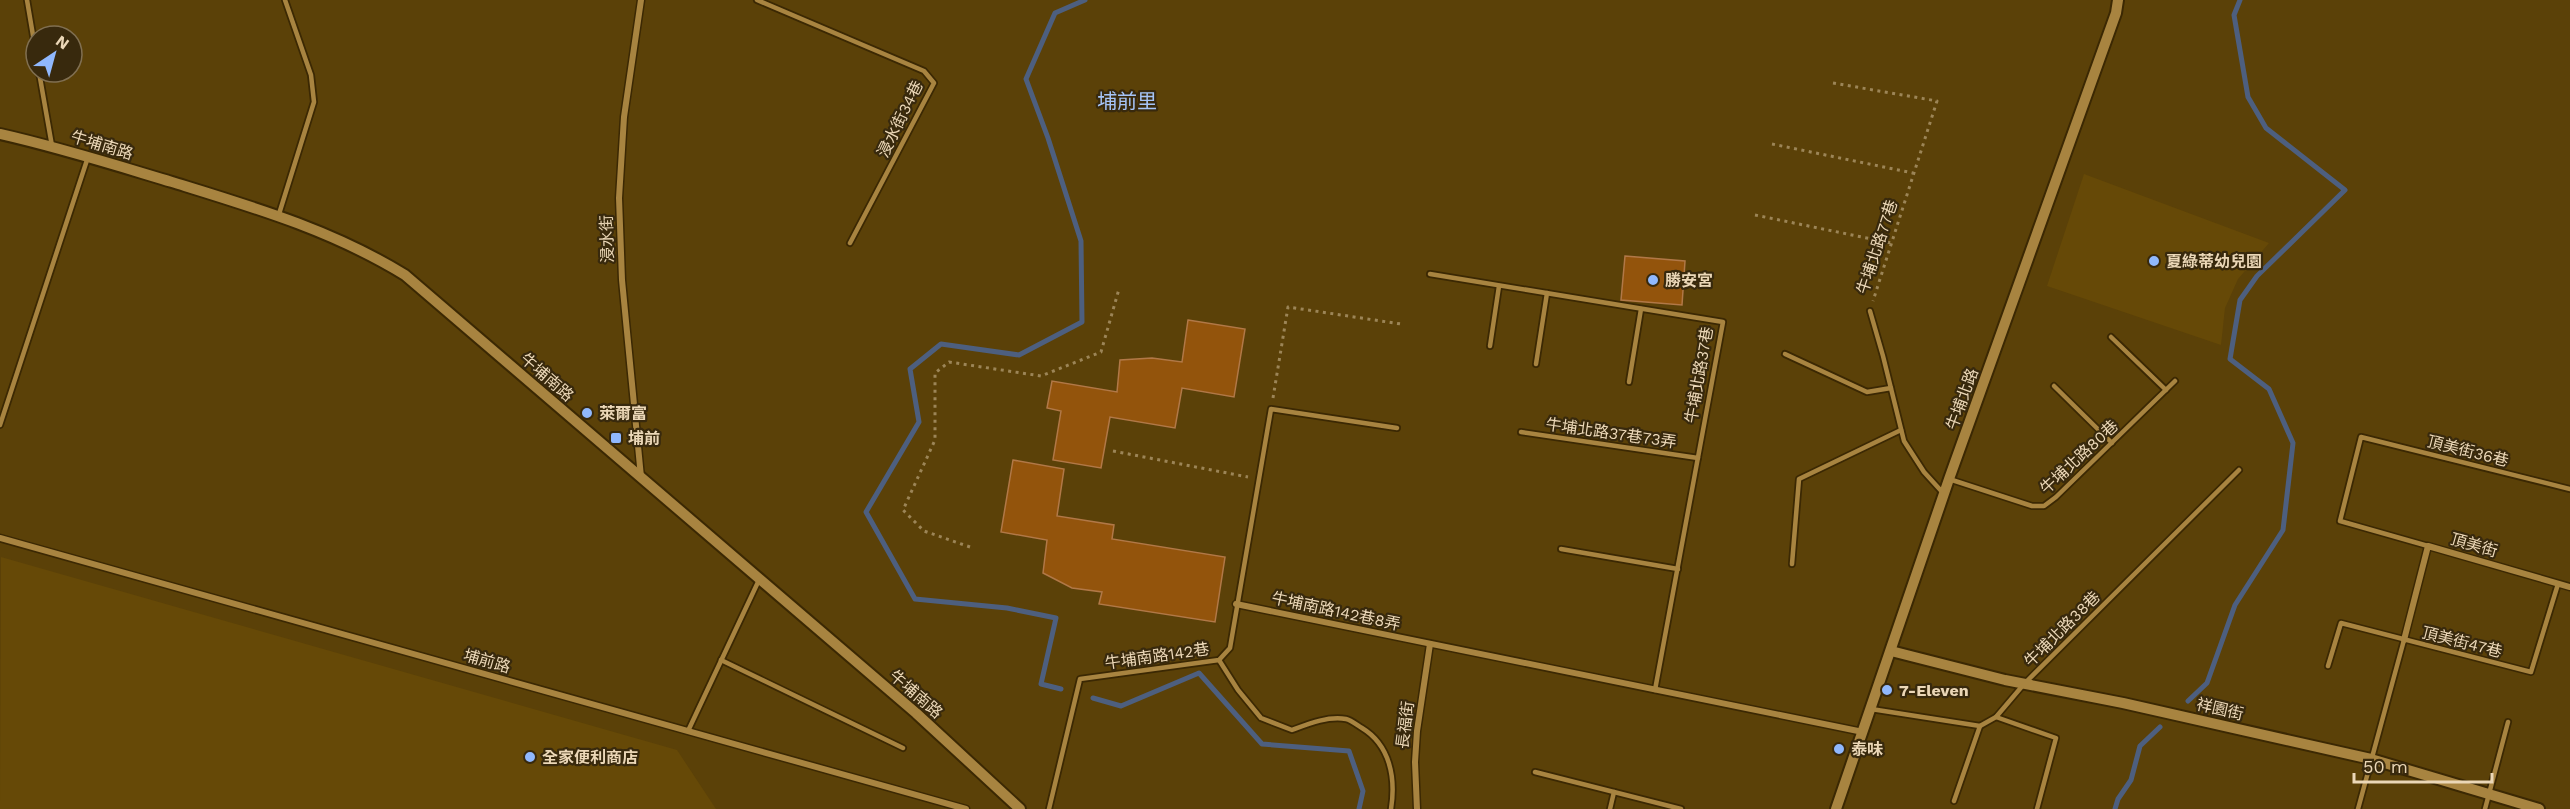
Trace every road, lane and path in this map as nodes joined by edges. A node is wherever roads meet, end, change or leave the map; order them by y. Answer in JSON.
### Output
{"nodes":[{"id":1,"x":27,"y":0,"type":"edge"},
{"id":2,"x":285,"y":0,"type":"edge"},
{"id":3,"x":641,"y":0,"type":"edge"},
{"id":4,"x":758,"y":0,"type":"edge"},
{"id":5,"x":2118,"y":0,"type":"edge"},
{"id":6,"x":31,"y":24,"type":"edge"},
{"id":7,"x":1833,"y":83,"type":"dead end"},
{"id":8,"x":41,"y":84,"type":"edge"},
{"id":9,"x":0,"y":134,"type":"edge"},
{"id":10,"x":1773,"y":144,"type":"dead end"},
{"id":11,"x":52,"y":146,"type":"junction"},
{"id":12,"x":88,"y":157,"type":"junction"},
{"id":13,"x":1913,"y":173,"type":"junction"},
{"id":14,"x":279,"y":214,"type":"junction"},
{"id":15,"x":1755,"y":215,"type":"dead end"},
{"id":16,"x":850,"y":243,"type":"dead end"},
{"id":17,"x":1891,"y":243,"type":"junction"},
{"id":18,"x":1430,"y":274,"type":"dead end"},
{"id":19,"x":1499,"y":286,"type":"junction"},
{"id":20,"x":1119,"y":290,"type":"dead end"},
{"id":21,"x":1547,"y":293,"type":"junction"},
{"id":22,"x":1641,"y":309,"type":"junction"},
{"id":23,"x":1870,"y":311,"type":"joint"},
{"id":24,"x":1401,"y":324,"type":"dead end"},
{"id":25,"x":2111,"y":338,"type":"dead end"},
{"id":26,"x":1490,"y":346,"type":"dead end"},
{"id":27,"x":1785,"y":354,"type":"dead end"},
{"id":28,"x":1536,"y":364,"type":"dead end"},
{"id":29,"x":2175,"y":381,"type":"dead end"},
{"id":30,"x":1629,"y":382,"type":"dead end"},
{"id":31,"x":2054,"y":386,"type":"dead end"},
{"id":32,"x":1892,"y":388,"type":"junction"},
{"id":33,"x":2166,"y":390,"type":"junction"},
{"id":34,"x":1271,"y":409,"type":"junction"},
{"id":35,"x":0,"y":425,"type":"edge"},
{"id":36,"x":1397,"y":428,"type":"dead end"},
{"id":37,"x":1901,"y":430,"type":"junction"},
{"id":38,"x":1521,"y":432,"type":"dead end"},
{"id":39,"x":2112,"y":443,"type":"junction"},
{"id":40,"x":1113,"y":450,"type":"dead end"},
{"id":41,"x":1698,"y":458,"type":"junction"},
{"id":42,"x":2239,"y":470,"type":"dead end"},
{"id":43,"x":642,"y":477,"type":"junction"},
{"id":44,"x":1949,"y":479,"type":"junction"},
{"id":45,"x":1258,"y":480,"type":"junction"},
{"id":46,"x":2570,"y":489,"type":"edge"},
{"id":47,"x":1944,"y":494,"type":"junction"},
{"id":48,"x":0,"y":538,"type":"edge"},
{"id":49,"x":2428,"y":546,"type":"junction"},
{"id":50,"x":970,"y":547,"type":"dead end"},
{"id":51,"x":1561,"y":549,"type":"dead end"},
{"id":52,"x":1792,"y":564,"type":"dead end"},
{"id":53,"x":1678,"y":569,"type":"junction"},
{"id":54,"x":759,"y":580,"type":"junction"},
{"id":55,"x":2558,"y":584,"type":"junction"},
{"id":56,"x":2570,"y":587,"type":"edge"},
{"id":57,"x":1236,"y":604,"type":"junction"},
{"id":58,"x":2404,"y":640,"type":"junction"},
{"id":59,"x":1430,"y":644,"type":"junction"},
{"id":60,"x":1891,"y":651,"type":"junction"},
{"id":61,"x":721,"y":660,"type":"junction"},
{"id":62,"x":1219,"y":660,"type":"junction"},
{"id":63,"x":2328,"y":666,"type":"dead end"},
{"id":64,"x":2024,"y":684,"type":"junction"},
{"id":65,"x":1655,"y":690,"type":"junction"},
{"id":66,"x":1870,"y":709,"type":"junction"},
{"id":67,"x":1996,"y":717,"type":"junction"},
{"id":68,"x":2508,"y":722,"type":"dead end"},
{"id":69,"x":1980,"y":726,"type":"junction"},
{"id":70,"x":688,"y":731,"type":"junction"},
{"id":71,"x":1863,"y":732,"type":"junction"},
{"id":72,"x":903,"y":748,"type":"dead end"},
{"id":73,"x":2370,"y":759,"type":"junction"},
{"id":74,"x":1535,"y":772,"type":"dead end"},
{"id":75,"x":1614,"y":792,"type":"junction"},
{"id":76,"x":2489,"y":794,"type":"junction"},
{"id":77,"x":1954,"y":801,"type":"dead end"},
{"id":78,"x":966,"y":809,"type":"edge"},
{"id":79,"x":1020,"y":809,"type":"edge"},
{"id":80,"x":1049,"y":809,"type":"edge"},
{"id":81,"x":1391,"y":809,"type":"edge"},
{"id":82,"x":1417,"y":809,"type":"edge"},
{"id":83,"x":1611,"y":809,"type":"edge"},
{"id":84,"x":1681,"y":809,"type":"edge"},
{"id":85,"x":1836,"y":809,"type":"edge"},
{"id":86,"x":2037,"y":809,"type":"edge"},
{"id":87,"x":2358,"y":809,"type":"edge"},
{"id":88,"x":2485,"y":809,"type":"edge"},
{"id":89,"x":2539,"y":809,"type":"edge"}],
"edges":[{"from":1,"to":6,"type":"lane"},
{"from":2,"to":14,"type":"lane"},
{"from":3,"to":43,"type":"street","name":"浸水街"},
{"from":4,"to":16,"type":"lane","name":"浸水街34巷"},
{"from":5,"to":44,"type":"street","name":"牛埔北路"},
{"from":7,"to":13,"type":"path","name":"牛埔北路77巷"},
{"from":8,"to":11,"type":"lane"},
{"from":9,"to":11,"type":"street","name":"牛埔南路"},
{"from":10,"to":13,"type":"path"},
{"from":11,"to":12,"type":"street","name":"牛埔南路"},
{"from":12,"to":14,"type":"street","name":"牛埔南路"},
{"from":12,"to":35,"type":"lane"},
{"from":13,"to":17,"type":"path","name":"牛埔北路77巷"},
{"from":14,"to":43,"type":"street","name":"牛埔南路"},
{"from":15,"to":17,"type":"path"},
{"from":17,"to":23,"type":"path","name":"牛埔北路77巷"},
{"from":18,"to":19,"type":"lane","name":"牛埔北路37巷"},
{"from":19,"to":21,"type":"lane","name":"牛埔北路37巷"},
{"from":19,"to":26,"type":"lane"},
{"from":20,"to":50,"type":"path"},
{"from":21,"to":22,"type":"lane","name":"牛埔北路37巷"},
{"from":21,"to":28,"type":"lane"},
{"from":22,"to":30,"type":"lane"},
{"from":22,"to":41,"type":"lane","name":"牛埔北路37巷"},
{"from":23,"to":32,"type":"lane","name":"牛埔北路77巷"},
{"from":24,"to":34,"type":"path"},
{"from":25,"to":33,"type":"lane"},
{"from":27,"to":32,"type":"lane"},
{"from":29,"to":33,"type":"lane","name":"牛埔北路80巷"},
{"from":31,"to":39,"type":"lane"},
{"from":32,"to":37,"type":"lane","name":"牛埔北路77巷"},
{"from":33,"to":39,"type":"lane","name":"牛埔北路80巷"},
{"from":34,"to":36,"type":"lane"},
{"from":34,"to":45,"type":"lane","name":"牛埔南路142巷"},
{"from":37,"to":47,"type":"lane","name":"牛埔北路77巷"},
{"from":37,"to":52,"type":"lane"},
{"from":38,"to":41,"type":"lane","name":"牛埔北路37巷73弄"},
{"from":39,"to":44,"type":"lane","name":"牛埔北路80巷"},
{"from":40,"to":45,"type":"path"},
{"from":41,"to":53,"type":"lane","name":"牛埔北路37巷"},
{"from":42,"to":64,"type":"lane","name":"牛埔北路38巷"},
{"from":43,"to":54,"type":"street","name":"牛埔南路"},
{"from":44,"to":47,"type":"street","name":"牛埔北路"},
{"from":45,"to":57,"type":"lane","name":"牛埔南路142巷"},
{"from":46,"to":49,"type":"lane","name":"頂美街36巷"},
{"from":47,"to":60,"type":"street","name":"牛埔北路"},
{"from":48,"to":70,"type":"street","name":"埔前路"},
{"from":49,"to":55,"type":"street","name":"頂美街"},
{"from":49,"to":58,"type":"street","name":"頂美街"},
{"from":51,"to":53,"type":"lane"},
{"from":53,"to":65,"type":"lane","name":"牛埔北路37巷"},
{"from":54,"to":61,"type":"lane"},
{"from":54,"to":79,"type":"street","name":"牛埔南路"},
{"from":55,"to":56,"type":"street","name":"頂美街"},
{"from":55,"to":58,"type":"lane","name":"頂美街47巷"},
{"from":57,"to":59,"type":"street","name":"牛埔南路142巷8弄"},
{"from":57,"to":62,"type":"lane","name":"牛埔南路142巷"},
{"from":58,"to":63,"type":"lane","name":"頂美街47巷"},
{"from":58,"to":73,"type":"lane"},
{"from":59,"to":65,"type":"street"},
{"from":59,"to":82,"type":"street","name":"長福街"},
{"from":60,"to":64,"type":"street","name":"祥園街"},
{"from":60,"to":66,"type":"street","name":"牛埔北路"},
{"from":61,"to":70,"type":"lane"},
{"from":61,"to":72,"type":"lane"},
{"from":62,"to":80,"type":"lane","name":"牛埔南路142巷"},
{"from":62,"to":81,"type":"lane"},
{"from":64,"to":67,"type":"lane","name":"牛埔北路38巷"},
{"from":64,"to":73,"type":"street","name":"祥園街"},
{"from":65,"to":71,"type":"street"},
{"from":66,"to":69,"type":"lane"},
{"from":66,"to":71,"type":"street","name":"牛埔北路"},
{"from":67,"to":69,"type":"lane","name":"牛埔北路38巷"},
{"from":67,"to":86,"type":"lane"},
{"from":68,"to":76,"type":"lane"},
{"from":69,"to":77,"type":"lane"},
{"from":70,"to":78,"type":"street","name":"埔前路"},
{"from":71,"to":85,"type":"street","name":"牛埔北路"},
{"from":73,"to":76,"type":"street","name":"祥園街"},
{"from":73,"to":87,"type":"lane"},
{"from":74,"to":75,"type":"lane"},
{"from":75,"to":83,"type":"lane"},
{"from":75,"to":84,"type":"lane"},
{"from":76,"to":88,"type":"lane"},
{"from":76,"to":89,"type":"street","name":"祥園街"}]}
